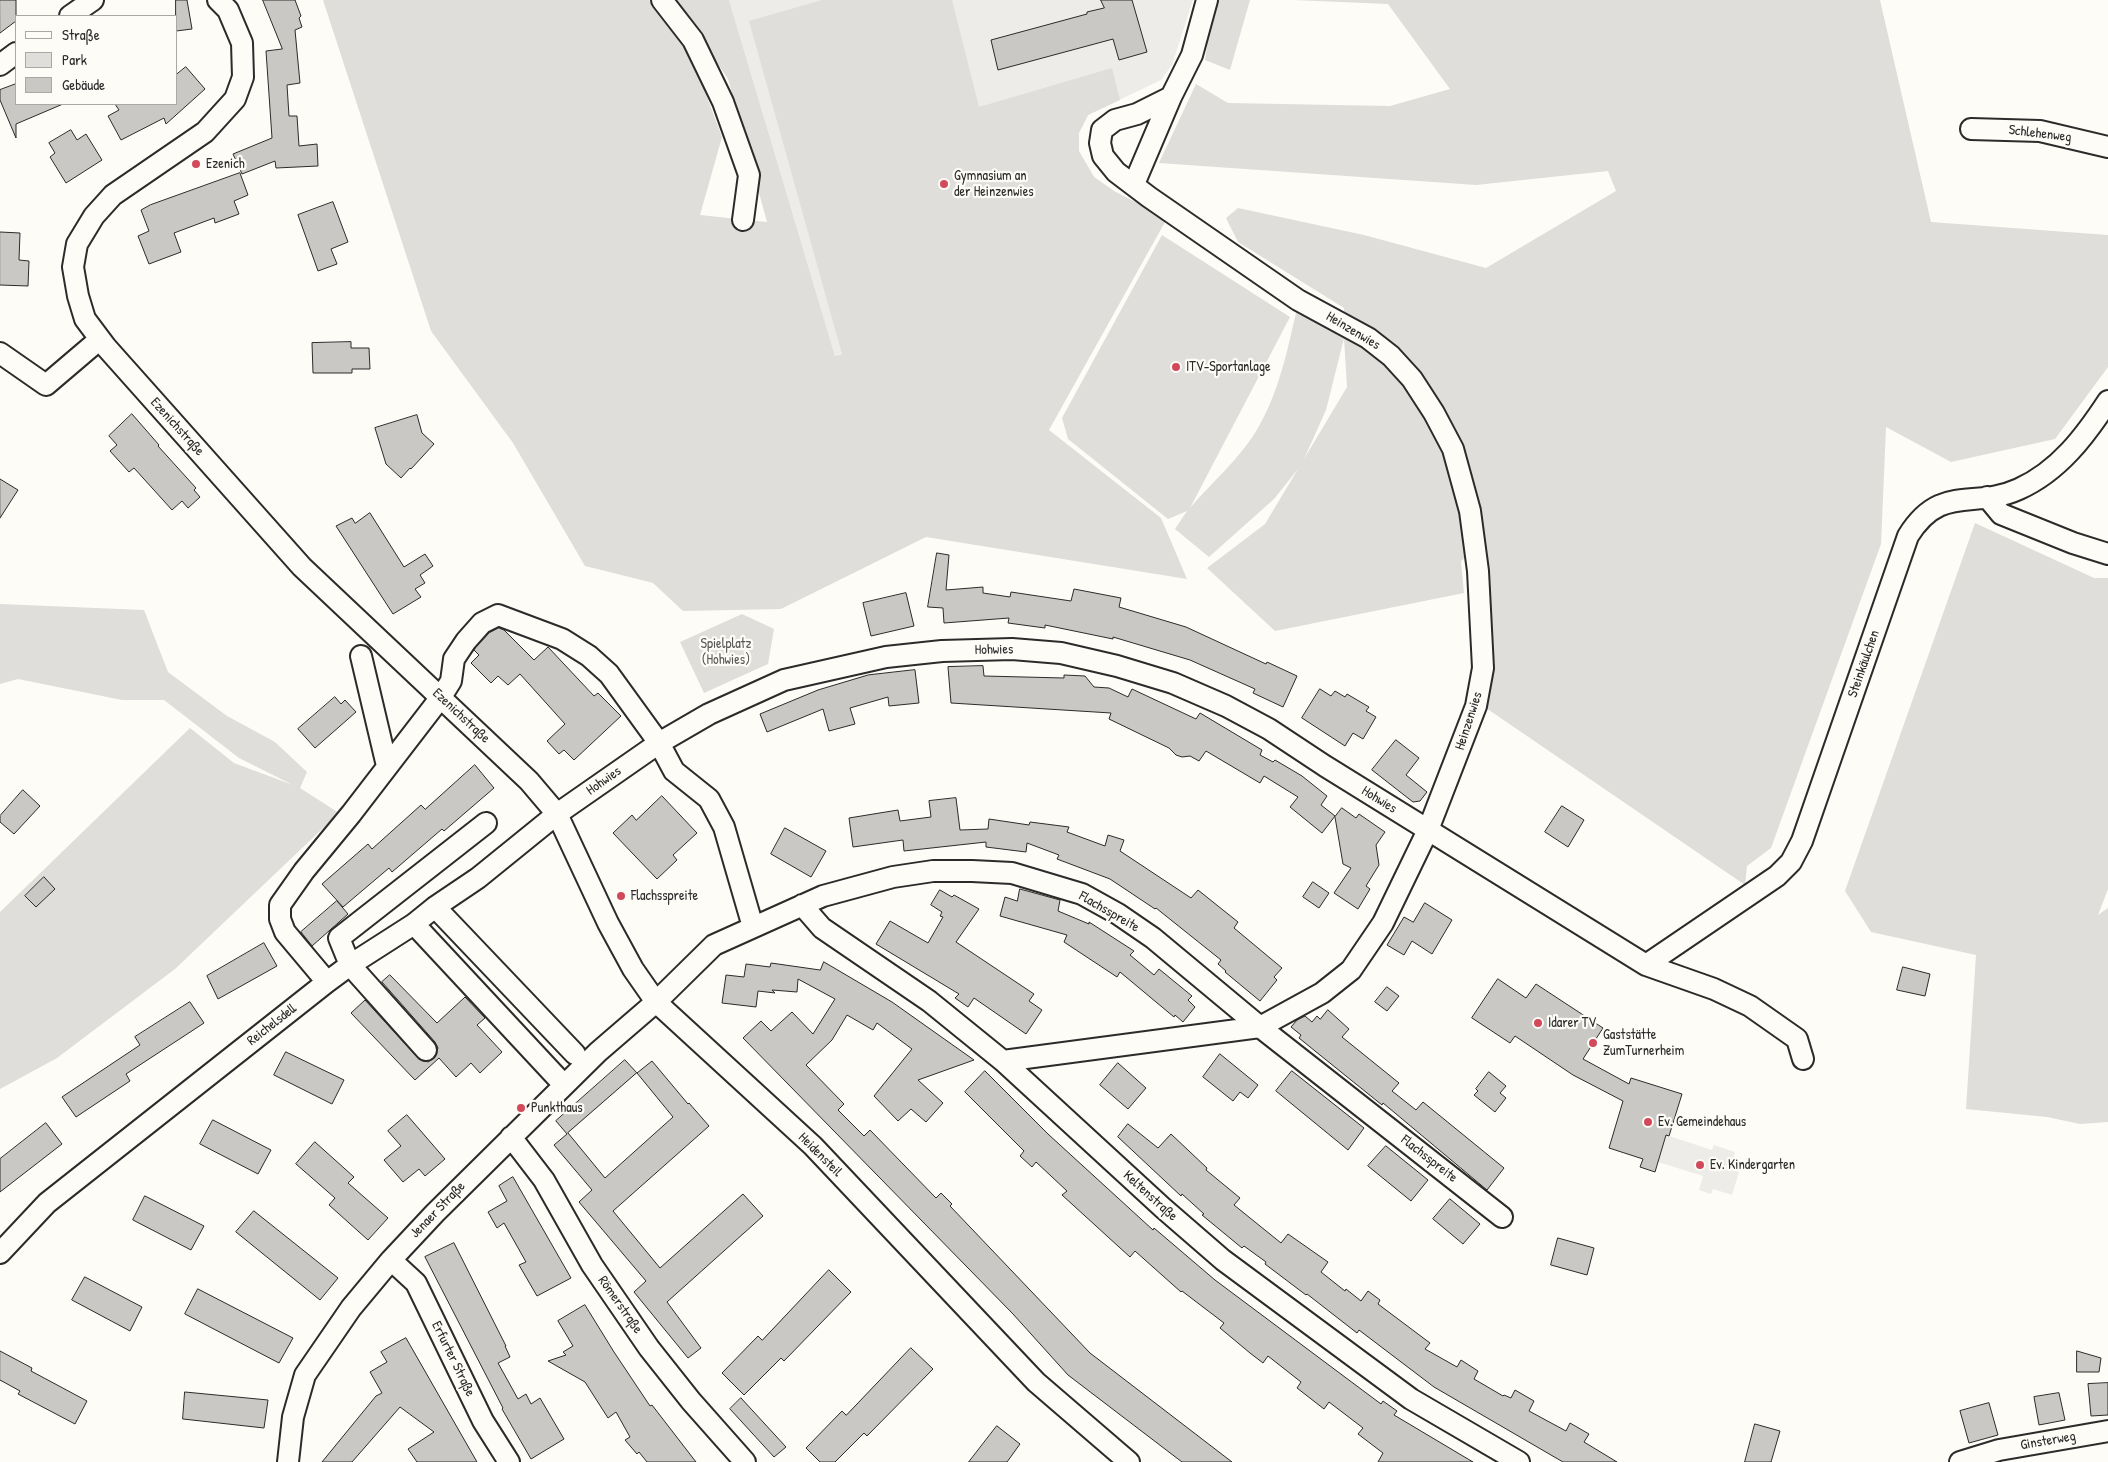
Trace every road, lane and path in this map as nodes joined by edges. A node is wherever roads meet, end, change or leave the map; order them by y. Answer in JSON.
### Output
{"nodes":[{"id":1,"x":93,"y":0,"type":"edge"},
{"id":2,"x":218,"y":0,"type":"edge"},
{"id":3,"x":662,"y":0,"type":"edge"},
{"id":4,"x":1207,"y":0,"type":"edge"},
{"id":5,"x":71,"y":15,"type":"edge"},
{"id":6,"x":15,"y":54,"type":"edge"},
{"id":7,"x":0,"y":65,"type":"edge"},
{"id":8,"x":1171,"y":98,"type":"junction"},
{"id":9,"x":1971,"y":129,"type":"dead end"},
{"id":10,"x":2108,"y":147,"type":"edge"},
{"id":11,"x":1134,"y":184,"type":"junction"},
{"id":12,"x":743,"y":220,"type":"dead end"},
{"id":13,"x":100,"y":339,"type":"junction"},
{"id":14,"x":0,"y":353,"type":"edge"},
{"id":15,"x":2108,"y":401,"type":"edge"},
{"id":16,"x":1987,"y":497,"type":"junction"},
{"id":17,"x":2108,"y":554,"type":"edge"},
{"id":18,"x":361,"y":656,"type":"dead end"},
{"id":19,"x":441,"y":697,"type":"junction"},
{"id":20,"x":659,"y":743,"type":"junction"},
{"id":21,"x":387,"y":766,"type":"junction"},
{"id":22,"x":557,"y":814,"type":"junction"},
{"id":23,"x":486,"y":823,"type":"dead end"},
{"id":24,"x":1428,"y":830,"type":"junction"},
{"id":25,"x":802,"y":905,"type":"junction"},
{"id":26,"x":435,"y":907,"type":"junction"},
{"id":27,"x":414,"y":924,"type":"junction"},
{"id":28,"x":753,"y":927,"type":"junction"},
{"id":29,"x":350,"y":965,"type":"junction"},
{"id":30,"x":1646,"y":965,"type":"junction"},
{"id":31,"x":327,"y":982,"type":"junction"},
{"id":32,"x":656,"y":1002,"type":"junction"},
{"id":33,"x":1260,"y":1027,"type":"junction"},
{"id":34,"x":426,"y":1050,"type":"dead end"},
{"id":35,"x":575,"y":1054,"type":"dead end"},
{"id":36,"x":1803,"y":1059,"type":"dead end"},
{"id":37,"x":1003,"y":1061,"type":"junction"},
{"id":38,"x":564,"y":1085,"type":"junction"},
{"id":39,"x":512,"y":1137,"type":"junction"},
{"id":40,"x":1502,"y":1217,"type":"dead end"},
{"id":41,"x":0,"y":1253,"type":"edge"},
{"id":42,"x":391,"y":1260,"type":"junction"},
{"id":43,"x":2108,"y":1431,"type":"edge"},
{"id":44,"x":288,"y":1462,"type":"edge"},
{"id":45,"x":509,"y":1462,"type":"edge"},
{"id":46,"x":744,"y":1462,"type":"edge"},
{"id":47,"x":1129,"y":1462,"type":"edge"},
{"id":48,"x":1519,"y":1462,"type":"edge"},
{"id":49,"x":1960,"y":1462,"type":"edge"}],
"edges":[{"from":1,"to":5,"type":"street"},
{"from":2,"to":13,"type":"street","name":"Ezenichstraße"},
{"from":3,"to":12,"type":"street"},
{"from":4,"to":8,"type":"street"},
{"from":6,"to":7,"type":"street"},
{"from":8,"to":11,"type":"street"},
{"from":8,"to":11,"type":"street","name":"Heinzenwies"},
{"from":9,"to":10,"type":"street","name":"Schlehenweg"},
{"from":11,"to":24,"type":"street","name":"Heinzenwies"},
{"from":13,"to":14,"type":"street"},
{"from":13,"to":19,"type":"street","name":"Ezenichstraße"},
{"from":15,"to":16,"type":"street","name":"Steinkäulchen"},
{"from":16,"to":17,"type":"street"},
{"from":16,"to":30,"type":"street","name":"Steinkäulchen"},
{"from":18,"to":21,"type":"street"},
{"from":19,"to":20,"type":"street"},
{"from":19,"to":21,"type":"street"},
{"from":19,"to":22,"type":"street","name":"Ezenichstraße"},
{"from":20,"to":22,"type":"street","name":"Hohwies"},
{"from":20,"to":24,"type":"street","name":"Hohwies"},
{"from":20,"to":28,"type":"street"},
{"from":21,"to":31,"type":"street"},
{"from":22,"to":26,"type":"street","name":"Reichelsdell"},
{"from":22,"to":32,"type":"street","name":"Heidensteil"},
{"from":23,"to":29,"type":"street"},
{"from":24,"to":30,"type":"street","name":"Hohwies"},
{"from":24,"to":33,"type":"street"},
{"from":25,"to":28,"type":"street","name":"Flachsspreite"},
{"from":25,"to":33,"type":"street","name":"Flachsspreite"},
{"from":25,"to":37,"type":"street","name":"Keltenstraße"},
{"from":26,"to":27,"type":"street","name":"Reichelsdell"},
{"from":26,"to":35,"type":"street"},
{"from":27,"to":29,"type":"street","name":"Reichelsdell"},
{"from":27,"to":38,"type":"street"},
{"from":28,"to":32,"type":"street","name":"Flachsspreite"},
{"from":29,"to":31,"type":"street","name":"Reichelsdell"},
{"from":29,"to":34,"type":"street"},
{"from":30,"to":36,"type":"street","name":"Hohwies"},
{"from":31,"to":41,"type":"street","name":"Reichelsdell"},
{"from":32,"to":38,"type":"street","name":"Jenaer Straße"},
{"from":32,"to":47,"type":"street","name":"Heidensteil"},
{"from":33,"to":37,"type":"street"},
{"from":33,"to":40,"type":"street","name":"Flachsspreite"},
{"from":37,"to":48,"type":"street","name":"Keltenstraße"},
{"from":38,"to":39,"type":"street","name":"Jenaer Straße"},
{"from":39,"to":42,"type":"street","name":"Jenaer Straße"},
{"from":39,"to":46,"type":"street","name":"Römerstraße"},
{"from":42,"to":44,"type":"street","name":"Jenaer Straße"},
{"from":42,"to":45,"type":"street","name":"Erfurter Straße"},
{"from":43,"to":49,"type":"street","name":"Ginsterweg"}]}
